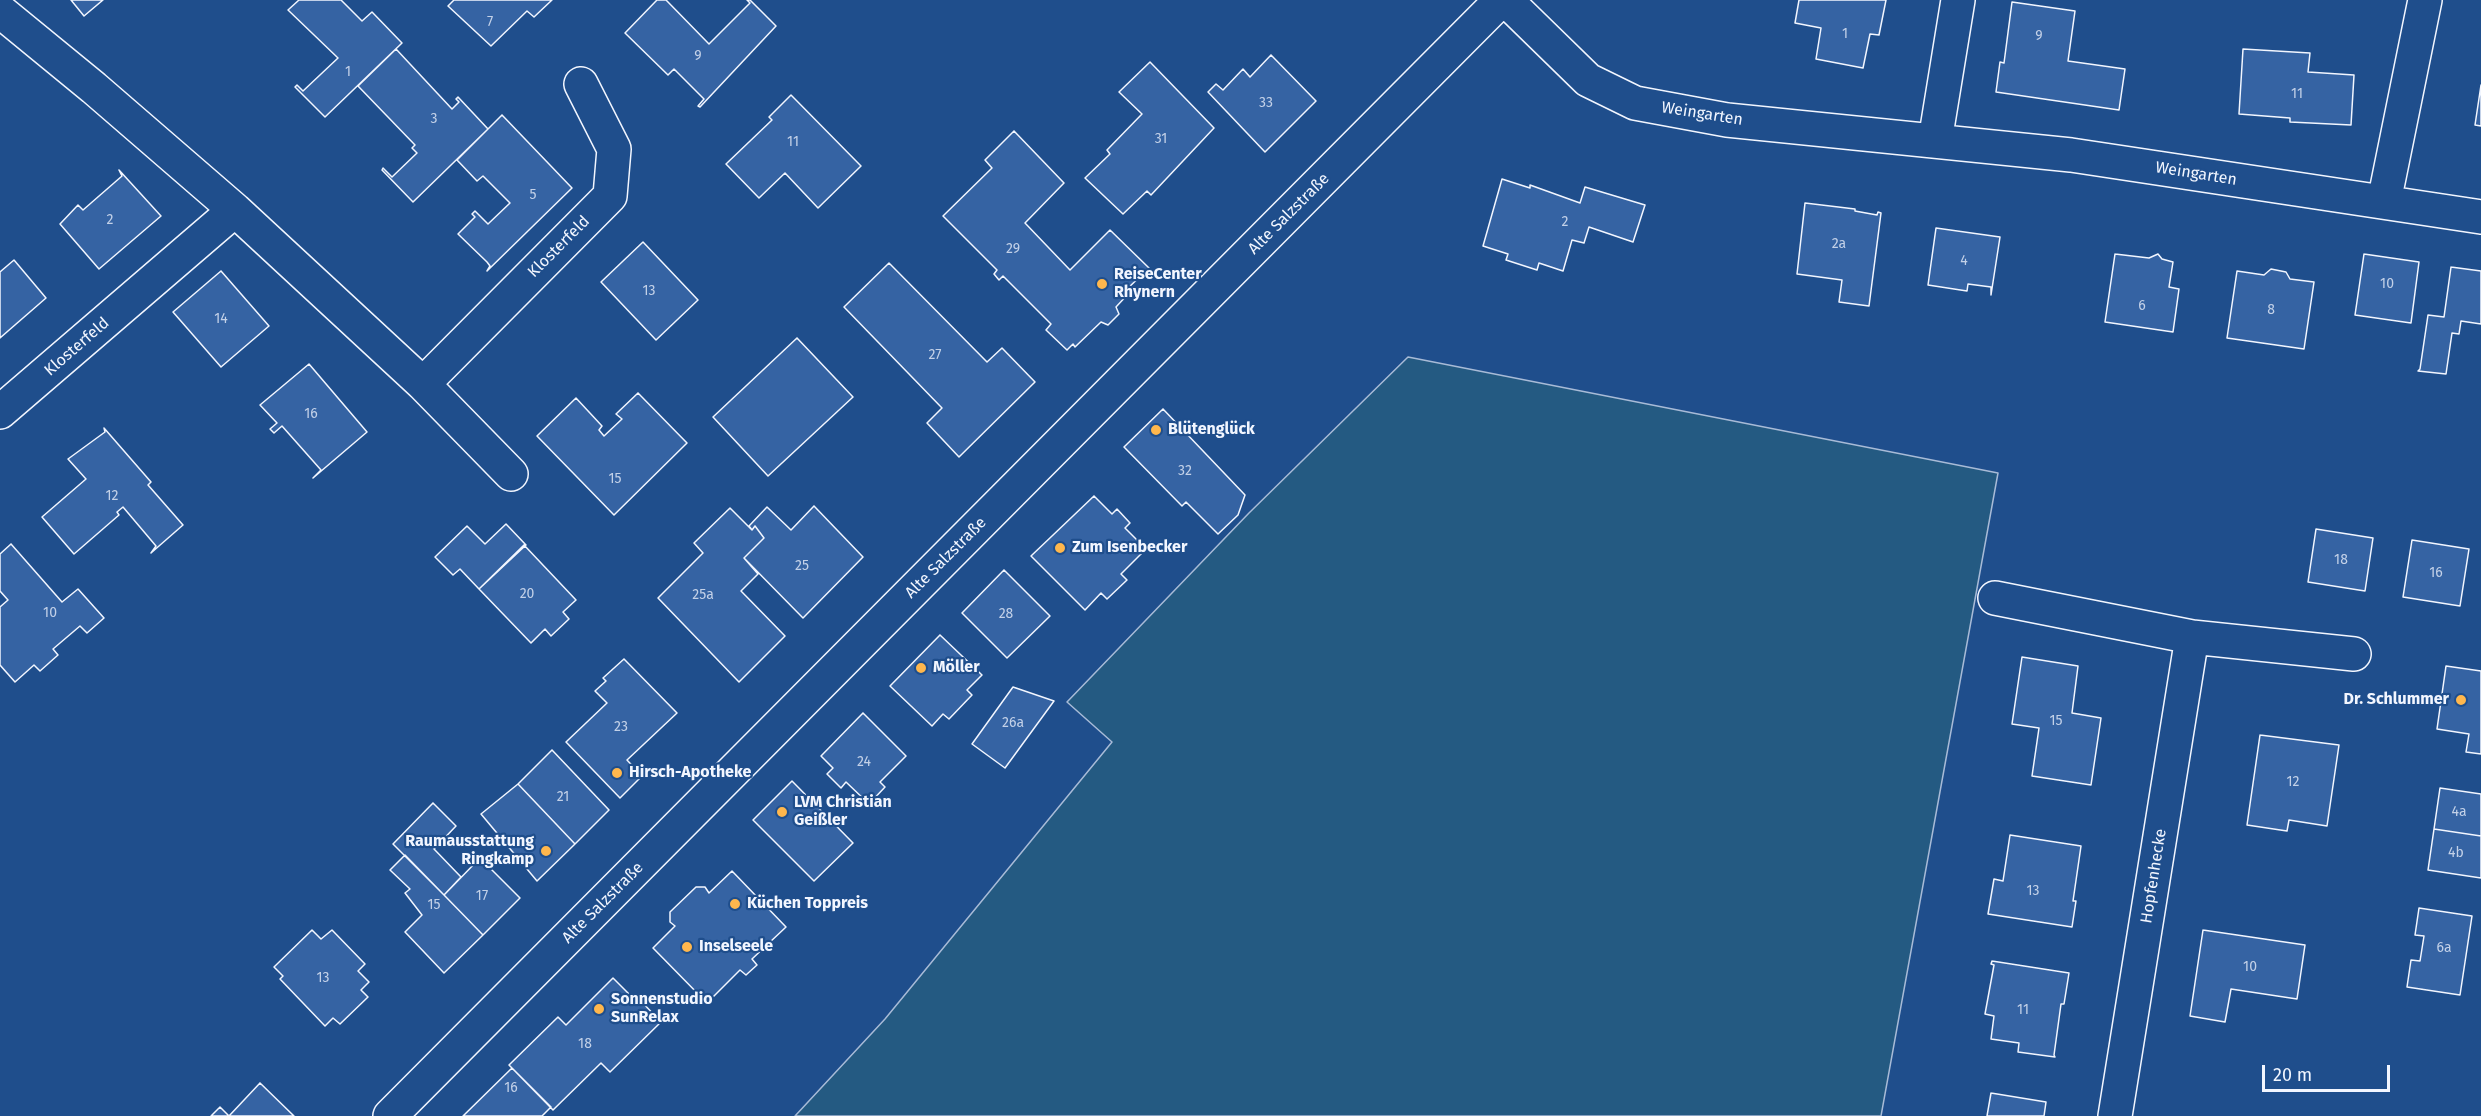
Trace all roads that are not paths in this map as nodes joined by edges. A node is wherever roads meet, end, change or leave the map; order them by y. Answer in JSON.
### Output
{"nodes":[{"id":1,"x":1502,"y":0,"type":"edge"},
{"id":2,"x":1506,"y":0,"type":"edge"},
{"id":3,"x":1958,"y":0,"type":"edge"},
{"id":4,"x":2425,"y":0,"type":"edge"},
{"id":5,"x":0,"y":12,"type":"edge"},
{"id":6,"x":581,"y":84,"type":"dead end"},
{"id":7,"x":1935,"y":141,"type":"junction"},
{"id":8,"x":2384,"y":202,"type":"junction"},
{"id":9,"x":235,"y":210,"type":"junction"},
{"id":10,"x":2481,"y":217,"type":"edge"},
{"id":11,"x":423,"y":384,"type":"junction"},
{"id":12,"x":0,"y":412,"type":"edge"},
{"id":13,"x":512,"y":474,"type":"dead end"},
{"id":14,"x":1995,"y":598,"type":"dead end"},
{"id":15,"x":2192,"y":637,"type":"junction"},
{"id":16,"x":2354,"y":654,"type":"dead end"},
{"id":17,"x":390,"y":1116,"type":"edge"},
{"id":18,"x":2115,"y":1116,"type":"edge"}],
"edges":[{"from":1,"to":17,"type":"street","name":"Alte Salzstraße"},
{"from":2,"to":7,"type":"street","name":"Weingarten"},
{"from":3,"to":7,"type":"street"},
{"from":4,"to":8,"type":"street"},
{"from":5,"to":9,"type":"street"},
{"from":6,"to":11,"type":"street","name":"Klosterfeld"},
{"from":7,"to":8,"type":"street","name":"Weingarten"},
{"from":8,"to":10,"type":"street","name":"Weingarten"},
{"from":9,"to":11,"type":"street"},
{"from":9,"to":12,"type":"street","name":"Klosterfeld"},
{"from":11,"to":13,"type":"street"},
{"from":14,"to":15,"type":"street"},
{"from":15,"to":16,"type":"street"},
{"from":15,"to":18,"type":"street","name":"Hopfenhecke"}]}
